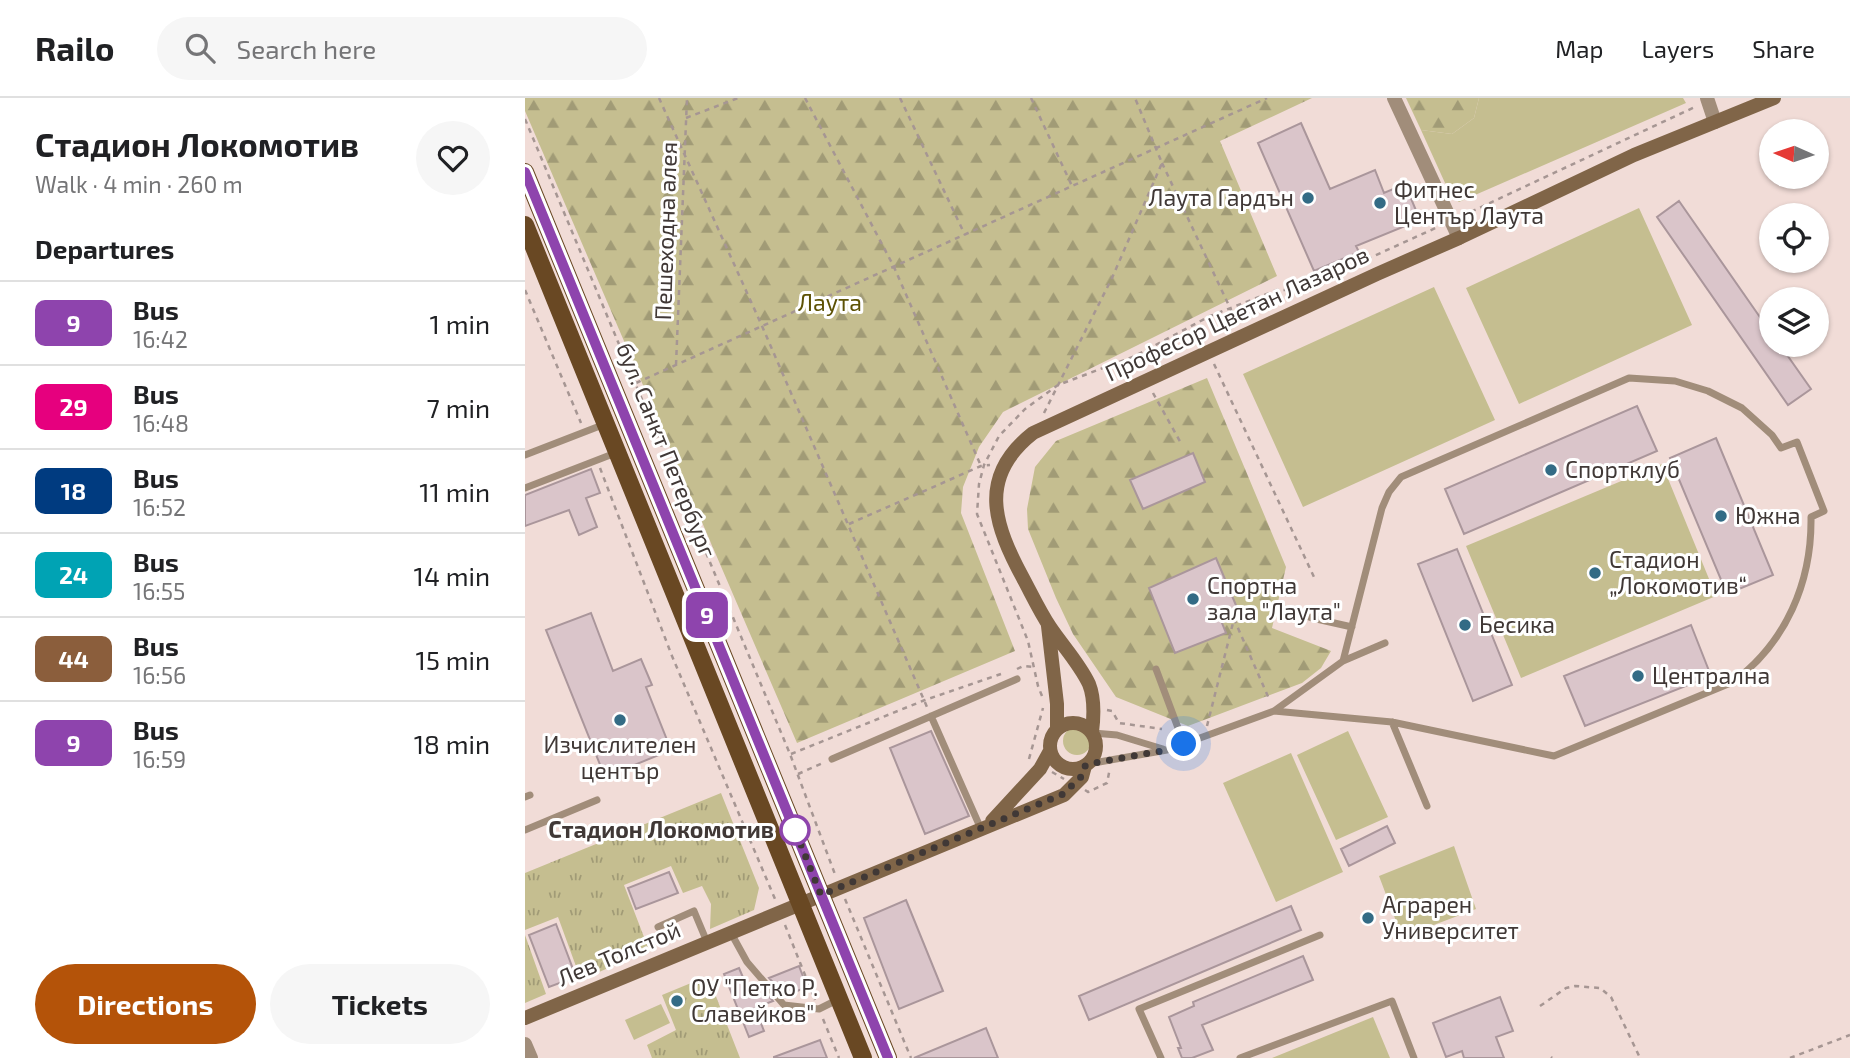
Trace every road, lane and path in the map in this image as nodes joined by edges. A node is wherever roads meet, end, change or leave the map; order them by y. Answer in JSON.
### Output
{"nodes":[{"id":1,"x":659,"y":98,"type":"edge"},
{"id":2,"x":687,"y":98,"type":"edge"},
{"id":3,"x":737,"y":98,"type":"edge"},
{"id":4,"x":805,"y":98,"type":"edge"},
{"id":5,"x":900,"y":98,"type":"edge"},
{"id":6,"x":1031,"y":98,"type":"edge"},
{"id":7,"x":1135,"y":98,"type":"edge"},
{"id":8,"x":1267,"y":98,"type":"edge"},
{"id":9,"x":1395,"y":98,"type":"edge"},
{"id":10,"x":1707,"y":98,"type":"edge"},
{"id":11,"x":1773,"y":98,"type":"edge"},
{"id":12,"x":1262,"y":99,"type":"edge"},
{"id":13,"x":686,"y":118,"type":"junction"},
{"id":14,"x":525,"y":119,"type":"edge"},
{"id":15,"x":1716,"y":122,"type":"junction"},
{"id":16,"x":1156,"y":148,"type":"junction"},
{"id":17,"x":684,"y":153,"type":"junction"},
{"id":18,"x":1162,"y":163,"type":"junction"},
{"id":19,"x":525,"y":172,"type":"edge"},
{"id":20,"x":1072,"y":186,"type":"junction"},
{"id":21,"x":525,"y":225,"type":"edge"},
{"id":22,"x":964,"y":235,"type":"junction"},
{"id":23,"x":1459,"y":238,"type":"junction"},
{"id":24,"x":894,"y":267,"type":"junction"},
{"id":25,"x":525,"y":290,"type":"edge"},
{"id":26,"x":762,"y":326,"type":"junction"},
{"id":27,"x":1243,"y":335,"type":"junction"},
{"id":28,"x":1209,"y":351,"type":"junction"},
{"id":29,"x":1135,"y":356,"type":"dead end"},
{"id":30,"x":677,"y":365,"type":"junction"},
{"id":31,"x":1147,"y":380,"type":"junction"},
{"id":32,"x":636,"y":383,"type":"junction"},
{"id":33,"x":606,"y":424,"type":"junction"},
{"id":34,"x":585,"y":432,"type":"junction"},
{"id":35,"x":1033,"y":433,"type":"junction"},
{"id":36,"x":1182,"y":445,"type":"dead end"},
{"id":37,"x":618,"y":452,"type":"junction"},
{"id":38,"x":525,"y":455,"type":"edge"},
{"id":39,"x":597,"y":461,"type":"junction"},
{"id":40,"x":525,"y":488,"type":"edge"},
{"id":41,"x":849,"y":524,"type":"junction"},
{"id":42,"x":1314,"y":577,"type":"dead end"},
{"id":43,"x":1285,"y":609,"type":"dead end"},
{"id":44,"x":1048,"y":625,"type":"junction"},
{"id":45,"x":1352,"y":627,"type":"junction"},
{"id":46,"x":1385,"y":643,"type":"dead end"},
{"id":47,"x":1343,"y":661,"type":"junction"},
{"id":48,"x":1034,"y":667,"type":"dead end"},
{"id":49,"x":1156,"y":670,"type":"dead end"},
{"id":50,"x":1017,"y":680,"type":"dead end"},
{"id":51,"x":925,"y":700,"type":"junction"},
{"id":52,"x":1045,"y":700,"type":"dead end"},
{"id":53,"x":1274,"y":711,"type":"junction"},
{"id":54,"x":931,"y":716,"type":"junction"},
{"id":55,"x":1392,"y":722,"type":"junction"},
{"id":56,"x":1057,"y":729,"type":"junction"},
{"id":57,"x":1092,"y":732,"type":"junction"},
{"id":58,"x":1204,"y":737,"type":"junction"},
{"id":59,"x":1184,"y":744,"type":"junction"},
{"id":60,"x":1167,"y":750,"type":"junction"},
{"id":61,"x":1050,"y":751,"type":"junction"},
{"id":62,"x":790,"y":754,"type":"junction"},
{"id":63,"x":832,"y":759,"type":"joint"},
{"id":64,"x":1111,"y":760,"type":"junction"},
{"id":65,"x":1086,"y":765,"type":"junction"},
{"id":66,"x":1040,"y":769,"type":"junction"},
{"id":67,"x":798,"y":774,"type":"junction"},
{"id":68,"x":1075,"y":785,"type":"junction"},
{"id":69,"x":597,"y":800,"type":"dead end"},
{"id":70,"x":1427,"y":806,"type":"dead end"},
{"id":71,"x":985,"y":827,"type":"junction"},
{"id":72,"x":525,"y":830,"type":"edge"},
{"id":73,"x":840,"y":888,"type":"junction"},
{"id":74,"x":821,"y":895,"type":"junction"},
{"id":75,"x":801,"y":904,"type":"junction"},
{"id":76,"x":780,"y":912,"type":"junction"},
{"id":77,"x":658,"y":927,"type":"dead end"},
{"id":78,"x":731,"y":932,"type":"junction"},
{"id":79,"x":1320,"y":935,"type":"dead end"},
{"id":80,"x":707,"y":942,"type":"junction"},
{"id":81,"x":839,"y":999,"type":"junction"},
{"id":82,"x":1540,"y":1006,"type":"dead end"},
{"id":83,"x":819,"y":1009,"type":"junction"},
{"id":84,"x":525,"y":1018,"type":"edge"},
{"id":85,"x":1850,"y":1035,"type":"edge"},
{"id":86,"x":525,"y":1044,"type":"edge"},
{"id":87,"x":531,"y":1058,"type":"edge"},
{"id":88,"x":839,"y":1058,"type":"edge"},
{"id":89,"x":863,"y":1058,"type":"edge"},
{"id":90,"x":888,"y":1058,"type":"edge"},
{"id":91,"x":911,"y":1058,"type":"edge"},
{"id":92,"x":1161,"y":1058,"type":"edge"},
{"id":93,"x":1240,"y":1058,"type":"edge"},
{"id":94,"x":1414,"y":1058,"type":"edge"},
{"id":95,"x":1640,"y":1058,"type":"edge"},
{"id":96,"x":1790,"y":1058,"type":"edge"}],
"edges":[{"from":1,"to":17,"type":"path"},
{"from":2,"to":13,"type":"path","name":"Пешеходна алея"},
{"from":3,"to":13,"type":"path"},
{"from":4,"to":24,"type":"path"},
{"from":5,"to":22,"type":"path"},
{"from":6,"to":20,"type":"path"},
{"from":7,"to":16,"type":"path"},
{"from":8,"to":12,"type":"path"},
{"from":9,"to":23,"type":"street"},
{"from":10,"to":15,"type":"street"},
{"from":11,"to":15,"type":"street","name":"Професор Цветан Лазаров"},
{"from":12,"to":16,"type":"path"},
{"from":13,"to":17,"type":"path","name":"Пешеходна алея"},
{"from":14,"to":32,"type":"path"},
{"from":15,"to":23,"type":"street","name":"Професор Цветан Лазаров"},
{"from":16,"to":18,"type":"path"},
{"from":16,"to":20,"type":"path"},
{"from":17,"to":26,"type":"path"},
{"from":17,"to":30,"type":"path","name":"Пешеходна алея"},
{"from":18,"to":27,"type":"path"},
{"from":18,"to":35,"type":"path"},
{"from":19,"to":74,"type":"main road","name":"бул. Санкт Петербург"},
{"from":20,"to":22,"type":"path"},
{"from":21,"to":33,"type":"main road","name":"бул. Санкт Петербург"},
{"from":22,"to":24,"type":"path"},
{"from":23,"to":27,"type":"street","name":"Професор Цветан Лазаров"},
{"from":24,"to":26,"type":"path"},
{"from":24,"to":41,"type":"path"},
{"from":25,"to":34,"type":"path"},
{"from":26,"to":30,"type":"path"},
{"from":26,"to":41,"type":"path"},
{"from":27,"to":28,"type":"street","name":"Професор Цветан Лазаров"},
{"from":28,"to":31,"type":"street","name":"Професор Цветан Лазаров"},
{"from":28,"to":42,"type":"path"},
{"from":29,"to":31,"type":"path"},
{"from":30,"to":32,"type":"path"},
{"from":31,"to":35,"type":"street","name":"Професор Цветан Лазаров"},
{"from":31,"to":36,"type":"path"},
{"from":32,"to":62,"type":"path"},
{"from":33,"to":34,"type":"lane"},
{"from":33,"to":37,"type":"main road","name":"бул. Санкт Петербург"},
{"from":34,"to":38,"type":"lane"},
{"from":35,"to":44,"type":"street","name":"Професор Цветан Лазаров"},
{"from":37,"to":39,"type":"lane"},
{"from":37,"to":75,"type":"main road","name":"бул. Санкт Петербург"},
{"from":39,"to":40,"type":"lane"},
{"from":39,"to":76,"type":"path"},
{"from":41,"to":51,"type":"path"},
{"from":43,"to":45,"type":"lane"},
{"from":44,"to":56,"type":"street","name":"Професор Цветан Лазаров"},
{"from":44,"to":57,"type":"street","name":"Професор Цветан Лазаров"},
{"from":45,"to":47,"type":"lane"},
{"from":45,"to":55,"type":"lane"},
{"from":46,"to":47,"type":"lane"},
{"from":47,"to":53,"type":"lane"},
{"from":48,"to":51,"type":"path"},
{"from":49,"to":59,"type":"lane"},
{"from":50,"to":54,"type":"lane"},
{"from":51,"to":54,"type":"path"},
{"from":51,"to":62,"type":"path"},
{"from":52,"to":66,"type":"path"},
{"from":53,"to":55,"type":"lane"},
{"from":53,"to":58,"type":"lane"},
{"from":53,"to":58,"type":"path"},
{"from":54,"to":63,"type":"lane"},
{"from":54,"to":71,"type":"lane"},
{"from":55,"to":70,"type":"lane"},
{"from":56,"to":57,"type":"street"},
{"from":56,"to":61,"type":"street"},
{"from":57,"to":60,"type":"lane"},
{"from":57,"to":65,"type":"street"},
{"from":58,"to":59,"type":"lane"},
{"from":59,"to":60,"type":"lane"},
{"from":60,"to":64,"type":"lane"},
{"from":61,"to":65,"type":"street"},
{"from":61,"to":66,"type":"street"},
{"from":62,"to":67,"type":"path"},
{"from":63,"to":67,"type":"path"},
{"from":64,"to":65,"type":"lane"},
{"from":64,"to":68,"type":"path"},
{"from":65,"to":68,"type":"street"},
{"from":66,"to":68,"type":"path"},
{"from":66,"to":71,"type":"street"},
{"from":67,"to":73,"type":"path"},
{"from":68,"to":71,"type":"street"},
{"from":69,"to":72,"type":"lane"},
{"from":71,"to":73,"type":"street"},
{"from":73,"to":74,"type":"street"},
{"from":73,"to":91,"type":"path"},
{"from":74,"to":75,"type":"street","name":"Лев Толстой"},
{"from":74,"to":90,"type":"main road","name":"бул. Санкт Петербург"},
{"from":75,"to":76,"type":"street","name":"Лев Толстой"},
{"from":75,"to":81,"type":"main road","name":"бул. Санкт Петербург"},
{"from":76,"to":78,"type":"street","name":"Лев Толстой"},
{"from":76,"to":83,"type":"path"},
{"from":77,"to":80,"type":"lane"},
{"from":78,"to":80,"type":"street","name":"Лев Толстой"},
{"from":78,"to":83,"type":"lane"},
{"from":79,"to":92,"type":"lane"},
{"from":80,"to":84,"type":"street","name":"Лев Толстой"},
{"from":81,"to":83,"type":"lane"},
{"from":81,"to":89,"type":"main road","name":"бул. Санкт Петербург"},
{"from":82,"to":95,"type":"path"},
{"from":83,"to":88,"type":"path"},
{"from":85,"to":96,"type":"path"},
{"from":86,"to":87,"type":"street"},
{"from":93,"to":94,"type":"lane"}]}
